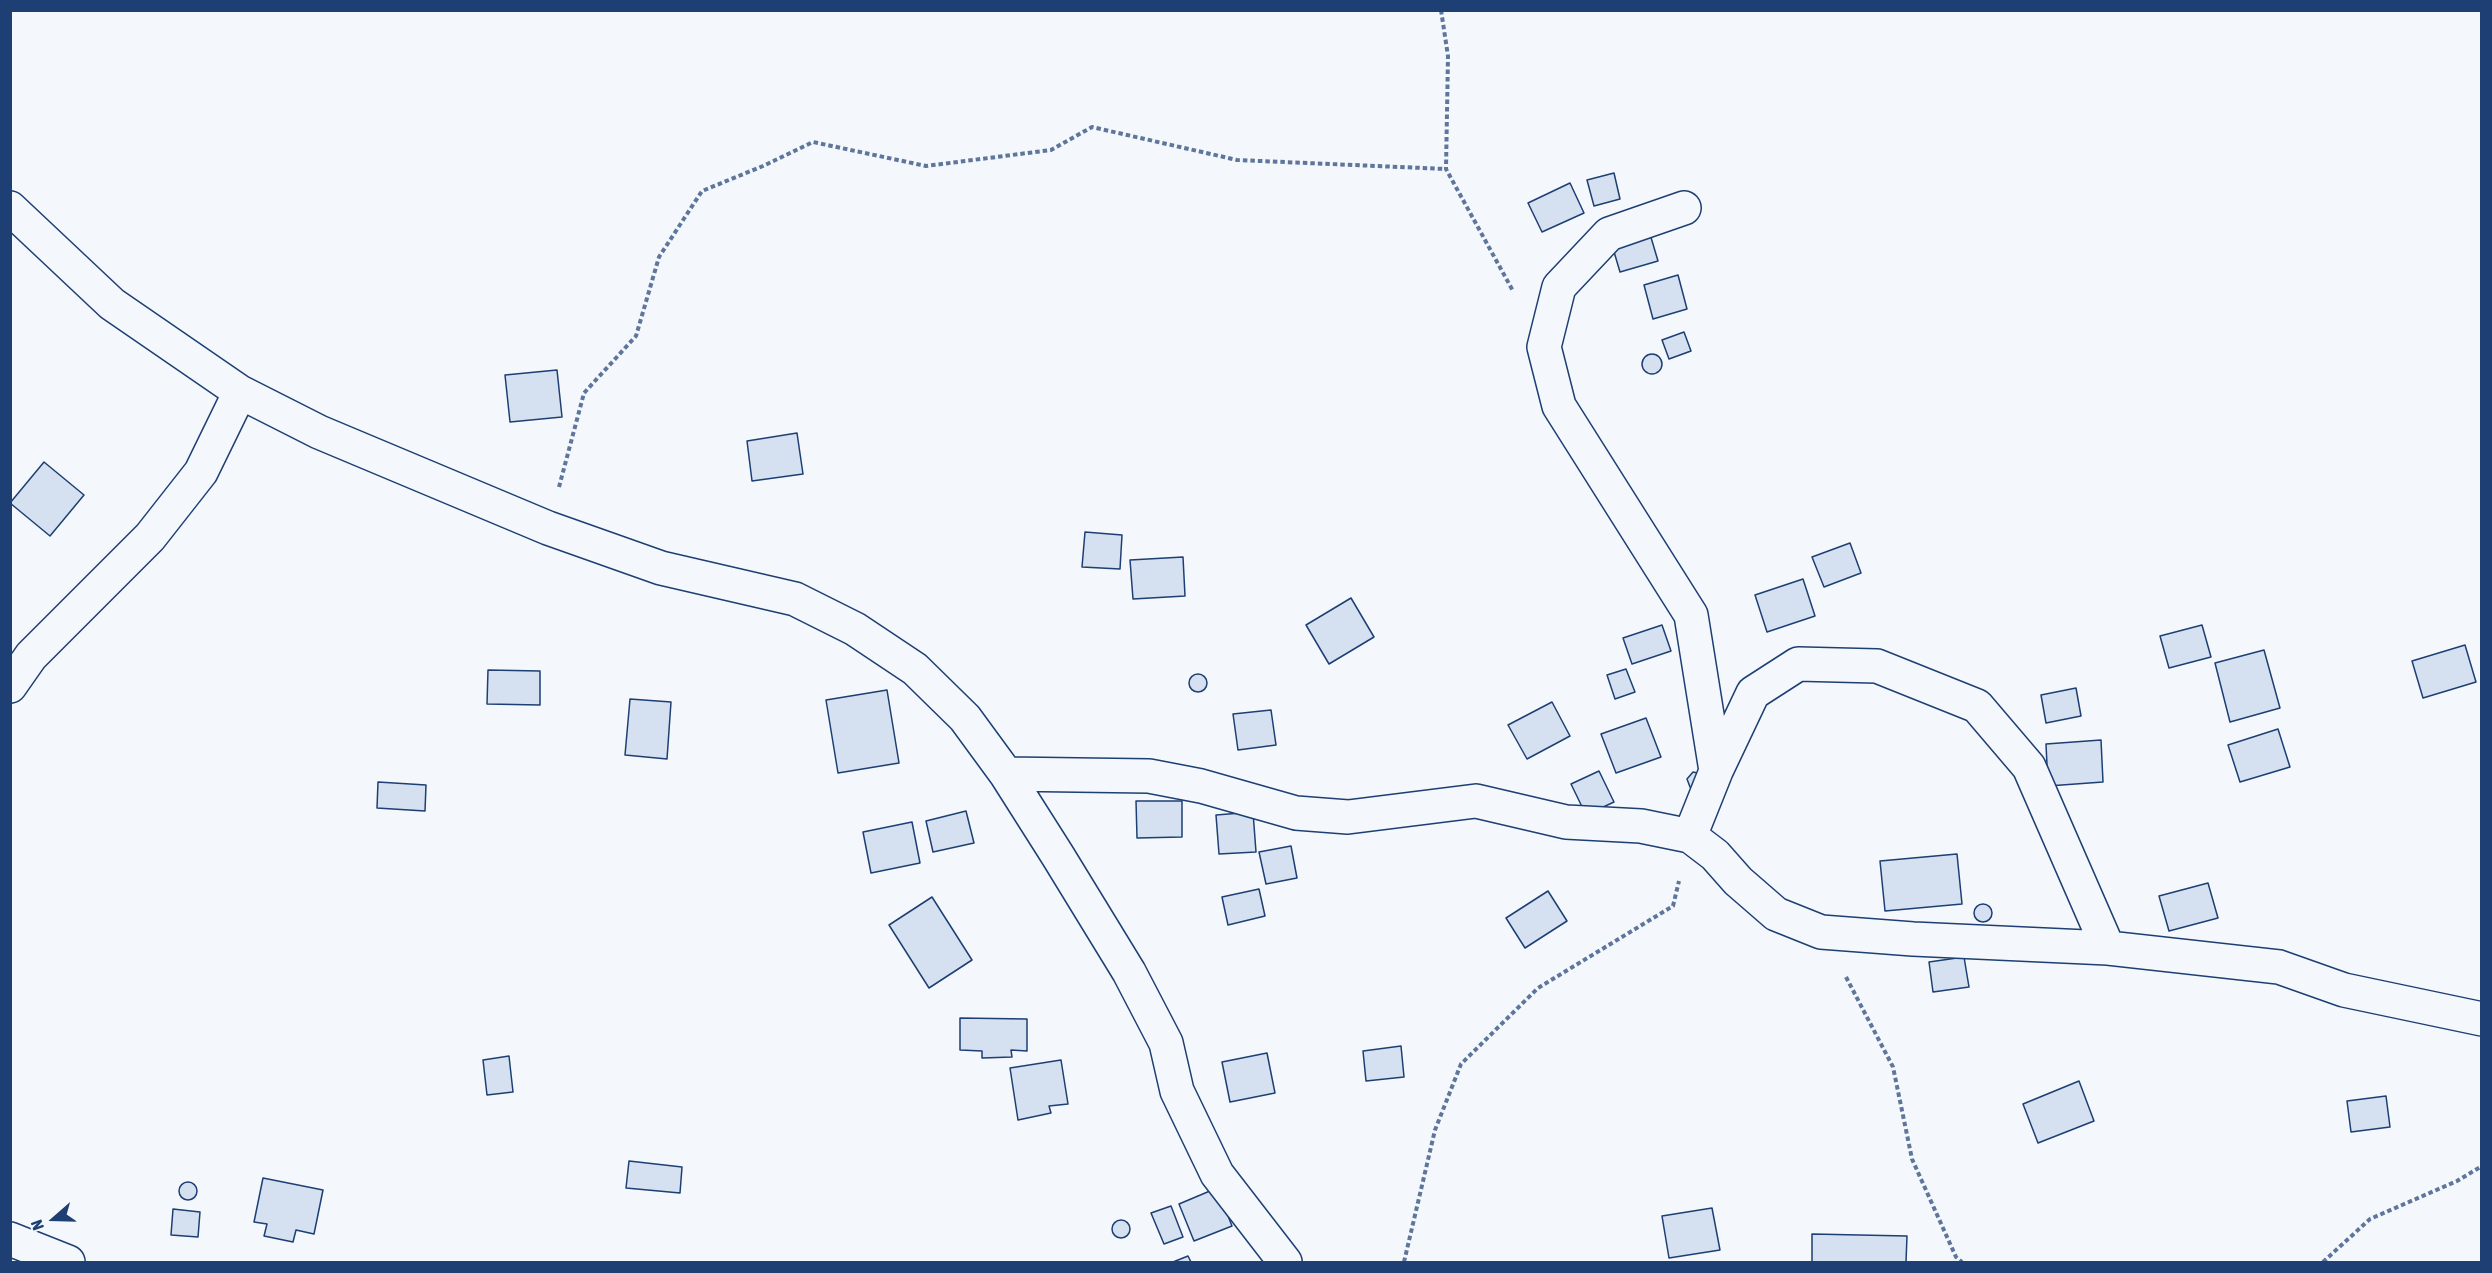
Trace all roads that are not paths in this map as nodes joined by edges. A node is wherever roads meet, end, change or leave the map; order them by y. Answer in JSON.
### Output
{"nodes":[{"id":1,"x":10,"y":208,"type":"edge"},
{"id":2,"x":1684,"y":208,"type":"dead end"},
{"id":3,"x":240,"y":392,"type":"junction"},
{"id":4,"x":10,"y":686,"type":"edge"},
{"id":5,"x":1716,"y":771,"type":"junction"},
{"id":6,"x":1006,"y":774,"type":"junction"},
{"id":7,"x":1690,"y":836,"type":"junction"},
{"id":8,"x":2108,"y":948,"type":"junction"},
{"id":9,"x":2481,"y":1019,"type":"edge"},
{"id":10,"x":10,"y":1239,"type":"edge"},
{"id":11,"x":68,"y":1263,"type":"edge"},
{"id":12,"x":1285,"y":1263,"type":"edge"}],
"edges":[{"from":1,"to":3,"type":"street"},
{"from":2,"to":5,"type":"street"},
{"from":3,"to":4,"type":"street"},
{"from":3,"to":6,"type":"street"},
{"from":5,"to":7,"type":"street"},
{"from":5,"to":8,"type":"street"},
{"from":6,"to":7,"type":"street"},
{"from":6,"to":12,"type":"street"},
{"from":7,"to":8,"type":"street"},
{"from":8,"to":9,"type":"street"},
{"from":10,"to":11,"type":"street"}]}
